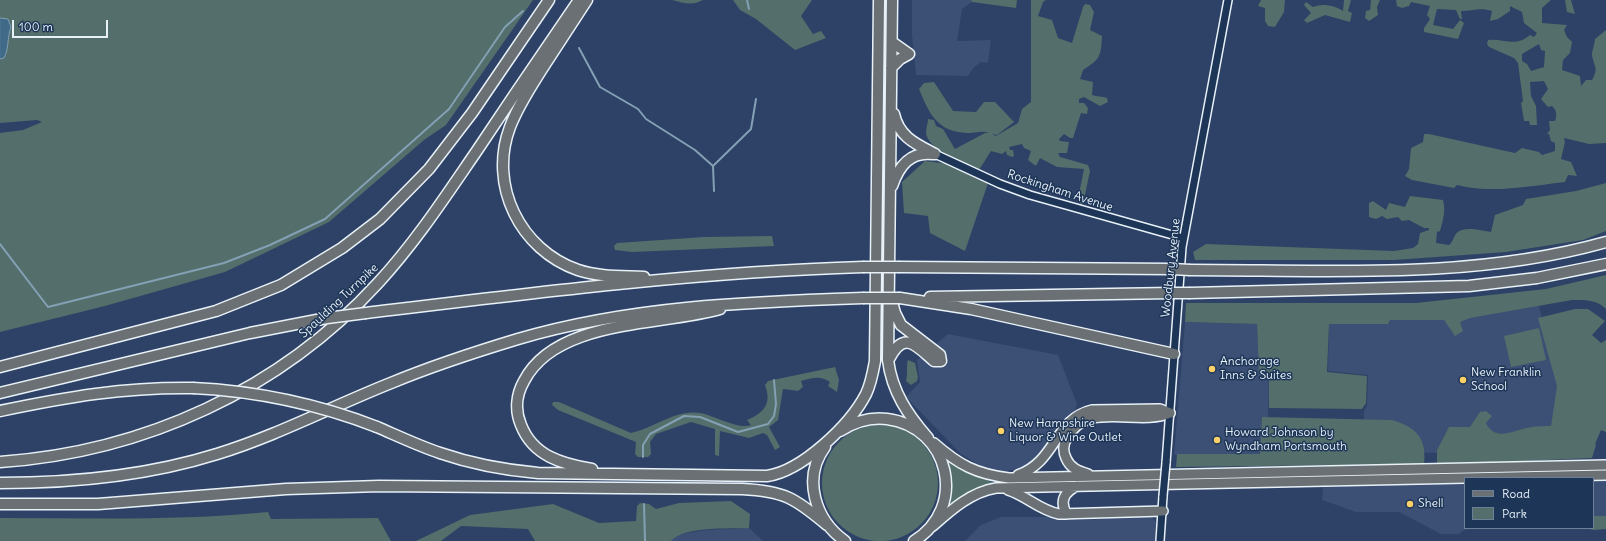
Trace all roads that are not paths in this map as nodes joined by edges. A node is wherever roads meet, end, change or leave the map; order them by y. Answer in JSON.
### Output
{"nodes":[{"id":1,"x":549,"y":0,"type":"edge"},
{"id":2,"x":579,"y":0,"type":"edge"},
{"id":3,"x":587,"y":0,"type":"edge"},
{"id":4,"x":877,"y":0,"type":"edge"},
{"id":5,"x":892,"y":0,"type":"edge"},
{"id":6,"x":1228,"y":0,"type":"edge"},
{"id":7,"x":892,"y":42,"type":"junction"},
{"id":8,"x":892,"y":68,"type":"junction"},
{"id":9,"x":891,"y":103,"type":"junction"},
{"id":10,"x":935,"y":154,"type":"junction"},
{"id":11,"x":890,"y":196,"type":"junction"},
{"id":12,"x":1183,"y":238,"type":"junction"},
{"id":13,"x":1606,"y":242,"type":"edge"},
{"id":14,"x":1606,"y":264,"type":"edge"},
{"id":15,"x":682,"y":278,"type":"junction"},
{"id":16,"x":888,"y":284,"type":"junction"},
{"id":17,"x":900,"y":298,"type":"junction"},
{"id":18,"x":741,"y":303,"type":"junction"},
{"id":19,"x":1174,"y":354,"type":"junction"},
{"id":20,"x":888,"y":360,"type":"junction"},
{"id":21,"x":0,"y":367,"type":"edge"},
{"id":22,"x":0,"y":393,"type":"edge"},
{"id":23,"x":0,"y":411,"type":"edge"},
{"id":24,"x":1170,"y":412,"type":"junction"},
{"id":25,"x":833,"y":437,"type":"junction"},
{"id":26,"x":928,"y":438,"type":"junction"},
{"id":27,"x":0,"y":462,"type":"edge"},
{"id":28,"x":1606,"y":465,"type":"edge"},
{"id":29,"x":628,"y":475,"type":"junction"},
{"id":30,"x":1606,"y":475,"type":"edge"},
{"id":31,"x":1101,"y":476,"type":"junction"},
{"id":32,"x":1510,"y":477,"type":"edge"},
{"id":33,"x":1009,"y":478,"type":"junction"},
{"id":34,"x":1464,"y":478,"type":"edge"},
{"id":35,"x":0,"y":483,"type":"edge"},
{"id":36,"x":1077,"y":486,"type":"junction"},
{"id":37,"x":1003,"y":488,"type":"junction"},
{"id":38,"x":0,"y":504,"type":"edge"},
{"id":39,"x":1163,"y":511,"type":"junction"},
{"id":40,"x":1067,"y":514,"type":"junction"},
{"id":41,"x":830,"y":528,"type":"junction"},
{"id":42,"x":920,"y":538,"type":"edge"},
{"id":43,"x":841,"y":541,"type":"edge"},
{"id":44,"x":845,"y":541,"type":"edge"},
{"id":45,"x":914,"y":541,"type":"edge"},
{"id":46,"x":1160,"y":541,"type":"edge"}],
"edges":[{"from":1,"to":21,"type":"highway"},
{"from":2,"to":27,"type":"highway","name":"Spaulding Turnpike"},
{"from":3,"to":15,"type":"highway"},
{"from":4,"to":25,"type":"highway"},
{"from":5,"to":7,"type":"highway"},
{"from":6,"to":12,"type":"street","name":"Woodbury Avenue"},
{"from":7,"to":8,"type":"highway"},
{"from":7,"to":8,"type":"highway"},
{"from":8,"to":9,"type":"highway"},
{"from":9,"to":10,"type":"highway"},
{"from":9,"to":11,"type":"highway"},
{"from":10,"to":11,"type":"highway"},
{"from":10,"to":12,"type":"street","name":"Rockingham Avenue"},
{"from":11,"to":16,"type":"highway"},
{"from":12,"to":19,"type":"street","name":"Woodbury Avenue"},
{"from":13,"to":15,"type":"highway","bridge":true},
{"from":14,"to":17,"type":"highway","bridge":true},
{"from":15,"to":22,"type":"highway","bridge":true},
{"from":16,"to":20,"type":"highway"},
{"from":16,"to":20,"type":"highway"},
{"from":17,"to":18,"type":"highway","bridge":true},
{"from":17,"to":19,"type":"highway"},
{"from":18,"to":29,"type":"highway"},
{"from":18,"to":35,"type":"highway"},
{"from":19,"to":24,"type":"street","name":"Woodbury Avenue"},
{"from":20,"to":26,"type":"highway"},
{"from":23,"to":29,"type":"highway","bridge":true},
{"from":24,"to":31,"type":"main road"},
{"from":24,"to":33,"type":"main road"},
{"from":24,"to":39,"type":"street","name":"Woodbury Avenue","bridge":true},
{"from":25,"to":26,"type":"highway"},
{"from":25,"to":29,"type":"highway"},
{"from":25,"to":41,"type":"highway"},
{"from":26,"to":33,"type":"main road"},
{"from":26,"to":42,"type":"highway"},
{"from":28,"to":31,"type":"main road"},
{"from":30,"to":32,"type":"main road"},
{"from":31,"to":33,"type":"main road"},
{"from":34,"to":36,"type":"main road"},
{"from":36,"to":37,"type":"main road"},
{"from":36,"to":40,"type":"main road"},
{"from":37,"to":40,"type":"main road"},
{"from":37,"to":42,"type":"main road"},
{"from":38,"to":41,"type":"highway"},
{"from":39,"to":40,"type":"main road"},
{"from":39,"to":46,"type":"street","name":"Woodbury Avenue"},
{"from":41,"to":43,"type":"main road"},
{"from":41,"to":44,"type":"highway"},
{"from":42,"to":45,"type":"highway"}]}
